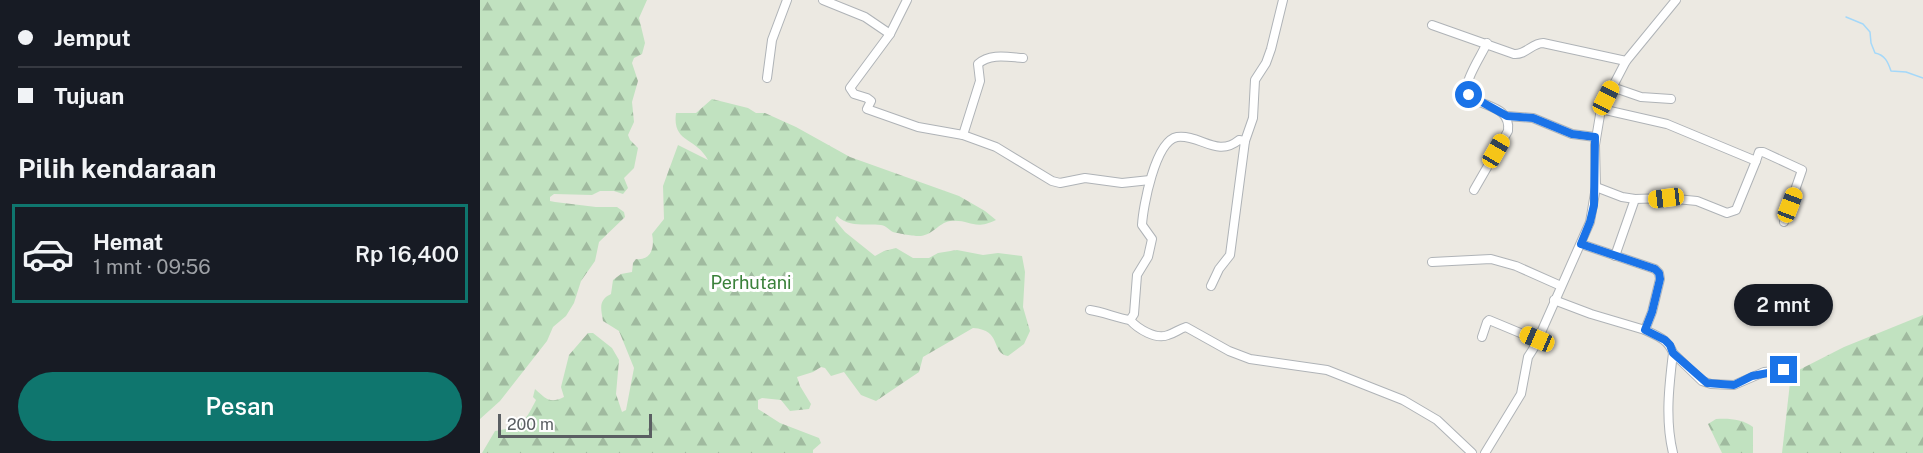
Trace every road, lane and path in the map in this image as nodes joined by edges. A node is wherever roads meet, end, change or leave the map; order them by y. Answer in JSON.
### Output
{"nodes":[{"id":1,"x":787,"y":0,"type":"edge"},
{"id":2,"x":823,"y":0,"type":"edge"},
{"id":3,"x":908,"y":0,"type":"edge"},
{"id":4,"x":1283,"y":0,"type":"edge"},
{"id":5,"x":1676,"y":0,"type":"edge"},
{"id":6,"x":1432,"y":25,"type":"dead end"},
{"id":7,"x":890,"y":34,"type":"junction"},
{"id":8,"x":1487,"y":43,"type":"junction"},
{"id":9,"x":1023,"y":58,"type":"dead end"},
{"id":10,"x":1626,"y":61,"type":"junction"},
{"id":11,"x":767,"y":78,"type":"dead end"},
{"id":12,"x":1612,"y":87,"type":"junction"},
{"id":13,"x":1671,"y":99,"type":"dead end"},
{"id":14,"x":1600,"y":109,"type":"junction"},
{"id":15,"x":1507,"y":116,"type":"junction"},
{"id":16,"x":963,"y":135,"type":"junction"},
{"id":17,"x":1595,"y":137,"type":"junction"},
{"id":18,"x":1245,"y":141,"type":"junction"},
{"id":19,"x":1756,"y":161,"type":"junction"},
{"id":20,"x":1150,"y":180,"type":"junction"},
{"id":21,"x":1596,"y":187,"type":"junction"},
{"id":22,"x":1474,"y":190,"type":"dead end"},
{"id":23,"x":1635,"y":199,"type":"junction"},
{"id":24,"x":1784,"y":222,"type":"dead end"},
{"id":25,"x":1581,"y":244,"type":"junction"},
{"id":26,"x":1615,"y":256,"type":"junction"},
{"id":27,"x":1432,"y":262,"type":"dead end"},
{"id":28,"x":1211,"y":286,"type":"dead end"},
{"id":29,"x":1561,"y":286,"type":"junction"},
{"id":30,"x":1554,"y":300,"type":"junction"},
{"id":31,"x":1090,"y":310,"type":"dead end"},
{"id":32,"x":1130,"y":320,"type":"junction"},
{"id":33,"x":1645,"y":330,"type":"junction"},
{"id":34,"x":1482,"y":337,"type":"dead end"},
{"id":35,"x":1537,"y":339,"type":"junction"},
{"id":36,"x":1673,"y":353,"type":"junction"},
{"id":37,"x":1784,"y":370,"type":"dead end"},
{"id":38,"x":1472,"y":453,"type":"edge"},
{"id":39,"x":1485,"y":453,"type":"edge"},
{"id":40,"x":1673,"y":453,"type":"edge"}],
"edges":[{"from":1,"to":11,"type":"street"},
{"from":2,"to":7,"type":"street"},
{"from":3,"to":7,"type":"street"},
{"from":4,"to":18,"type":"street"},
{"from":5,"to":10,"type":"street"},
{"from":6,"to":8,"type":"street"},
{"from":7,"to":16,"type":"street"},
{"from":8,"to":10,"type":"street"},
{"from":8,"to":15,"type":"street"},
{"from":9,"to":16,"type":"street"},
{"from":10,"to":12,"type":"street"},
{"from":12,"to":13,"type":"street"},
{"from":12,"to":14,"type":"street"},
{"from":14,"to":17,"type":"street"},
{"from":14,"to":19,"type":"street"},
{"from":15,"to":17,"type":"street"},
{"from":15,"to":22,"type":"street"},
{"from":16,"to":20,"type":"street"},
{"from":17,"to":21,"type":"street"},
{"from":18,"to":20,"type":"street"},
{"from":18,"to":28,"type":"street"},
{"from":19,"to":23,"type":"street"},
{"from":19,"to":24,"type":"street"},
{"from":20,"to":32,"type":"street"},
{"from":21,"to":23,"type":"street"},
{"from":21,"to":25,"type":"street"},
{"from":23,"to":26,"type":"street"},
{"from":25,"to":26,"type":"street"},
{"from":25,"to":29,"type":"street"},
{"from":26,"to":33,"type":"street"},
{"from":27,"to":29,"type":"street"},
{"from":29,"to":30,"type":"street"},
{"from":30,"to":33,"type":"street"},
{"from":30,"to":35,"type":"street"},
{"from":31,"to":32,"type":"street"},
{"from":32,"to":38,"type":"street"},
{"from":33,"to":36,"type":"street"},
{"from":34,"to":35,"type":"street"},
{"from":35,"to":39,"type":"street"},
{"from":36,"to":37,"type":"street"},
{"from":36,"to":40,"type":"street"}]}
